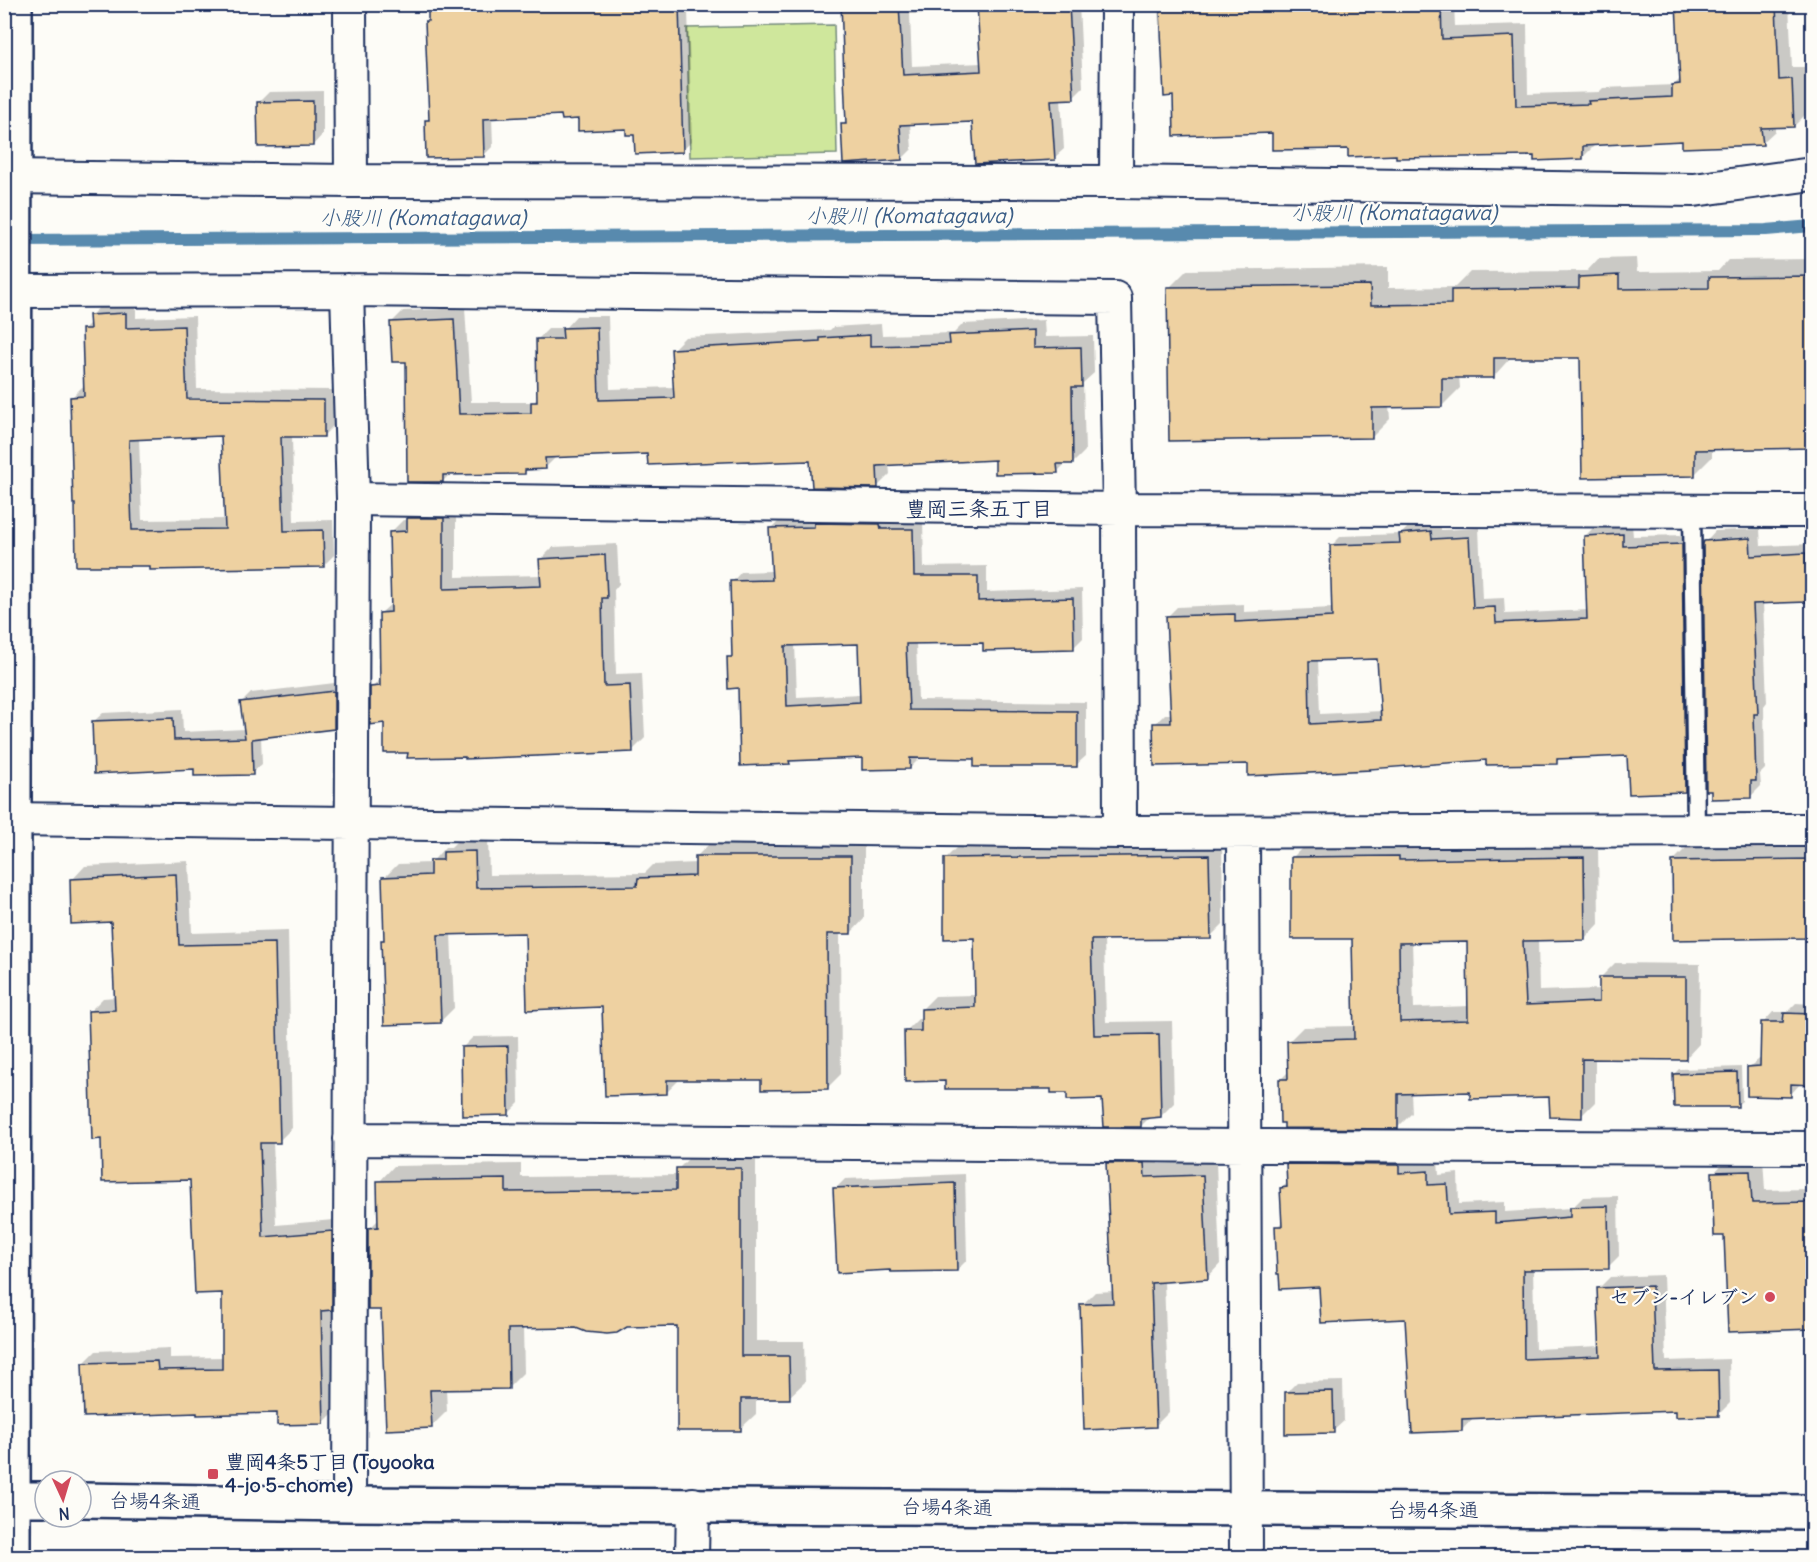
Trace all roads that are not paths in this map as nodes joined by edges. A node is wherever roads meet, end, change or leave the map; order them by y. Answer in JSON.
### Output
{"nodes":[{"id":1,"x":15,"y":4,"type":"edge"},
{"id":2,"x":350,"y":4,"type":"edge"},
{"id":3,"x":1117,"y":4,"type":"edge"},
{"id":4,"x":1812,"y":174,"type":"edge"},
{"id":5,"x":351,"y":181,"type":"junction"},
{"id":6,"x":1116,"y":182,"type":"junction"},
{"id":7,"x":11,"y":187,"type":"edge"},
{"id":8,"x":14,"y":275,"type":"junction"},
{"id":9,"x":347,"y":290,"type":"junction"},
{"id":10,"x":352,"y":499,"type":"junction"},
{"id":11,"x":1119,"y":509,"type":"junction"},
{"id":12,"x":1692,"y":511,"type":"junction"},
{"id":13,"x":1812,"y":511,"type":"edge"},
{"id":14,"x":9,"y":537,"type":"edge"},
{"id":15,"x":9,"y":819,"type":"edge"},
{"id":16,"x":352,"y":823,"type":"junction"},
{"id":17,"x":1696,"y":830,"type":"junction"},
{"id":18,"x":1812,"y":830,"type":"edge"},
{"id":19,"x":1120,"y":832,"type":"junction"},
{"id":20,"x":1243,"y":832,"type":"junction"},
{"id":21,"x":350,"y":1139,"type":"junction"},
{"id":22,"x":1245,"y":1146,"type":"junction"},
{"id":23,"x":1812,"y":1148,"type":"edge"},
{"id":24,"x":21,"y":1499,"type":"edge"},
{"id":25,"x":93,"y":1500,"type":"edge"},
{"id":26,"x":349,"y":1504,"type":"junction"},
{"id":27,"x":693,"y":1504,"type":"junction"},
{"id":28,"x":1246,"y":1509,"type":"junction"},
{"id":29,"x":1812,"y":1512,"type":"edge"},
{"id":30,"x":13,"y":1557,"type":"edge"},
{"id":31,"x":692,"y":1557,"type":"edge"},
{"id":32,"x":1246,"y":1557,"type":"edge"}],
"edges":[{"from":1,"to":7,"type":"street"},
{"from":2,"to":5,"type":"street"},
{"from":3,"to":6,"type":"street"},
{"from":4,"to":6,"type":"street"},
{"from":5,"to":6,"type":"street"},
{"from":5,"to":7,"type":"street"},
{"from":7,"to":8,"type":"street"},
{"from":8,"to":9,"type":"street"},
{"from":8,"to":14,"type":"street"},
{"from":9,"to":10,"type":"street"},
{"from":9,"to":11,"type":"street"},
{"from":10,"to":11,"type":"street"},
{"from":10,"to":16,"type":"street"},
{"from":11,"to":12,"type":"street"},
{"from":11,"to":19,"type":"street"},
{"from":12,"to":13,"type":"street"},
{"from":12,"to":17,"type":"lane"},
{"from":14,"to":15,"type":"street"},
{"from":15,"to":16,"type":"street"},
{"from":15,"to":24,"type":"street"},
{"from":16,"to":19,"type":"street"},
{"from":16,"to":21,"type":"street"},
{"from":17,"to":18,"type":"street"},
{"from":17,"to":20,"type":"street"},
{"from":19,"to":20,"type":"street"},
{"from":20,"to":22,"type":"street"},
{"from":21,"to":22,"type":"street"},
{"from":21,"to":26,"type":"street"},
{"from":22,"to":23,"type":"street"},
{"from":22,"to":28,"type":"street"},
{"from":24,"to":30,"type":"street"},
{"from":25,"to":26,"type":"street","name":"台場4条通"},
{"from":26,"to":27,"type":"street","name":"台場4条通"},
{"from":27,"to":28,"type":"street","name":"台場4条通"},
{"from":27,"to":31,"type":"street"},
{"from":28,"to":29,"type":"street","name":"台場4条通"},
{"from":28,"to":32,"type":"street"}]}
